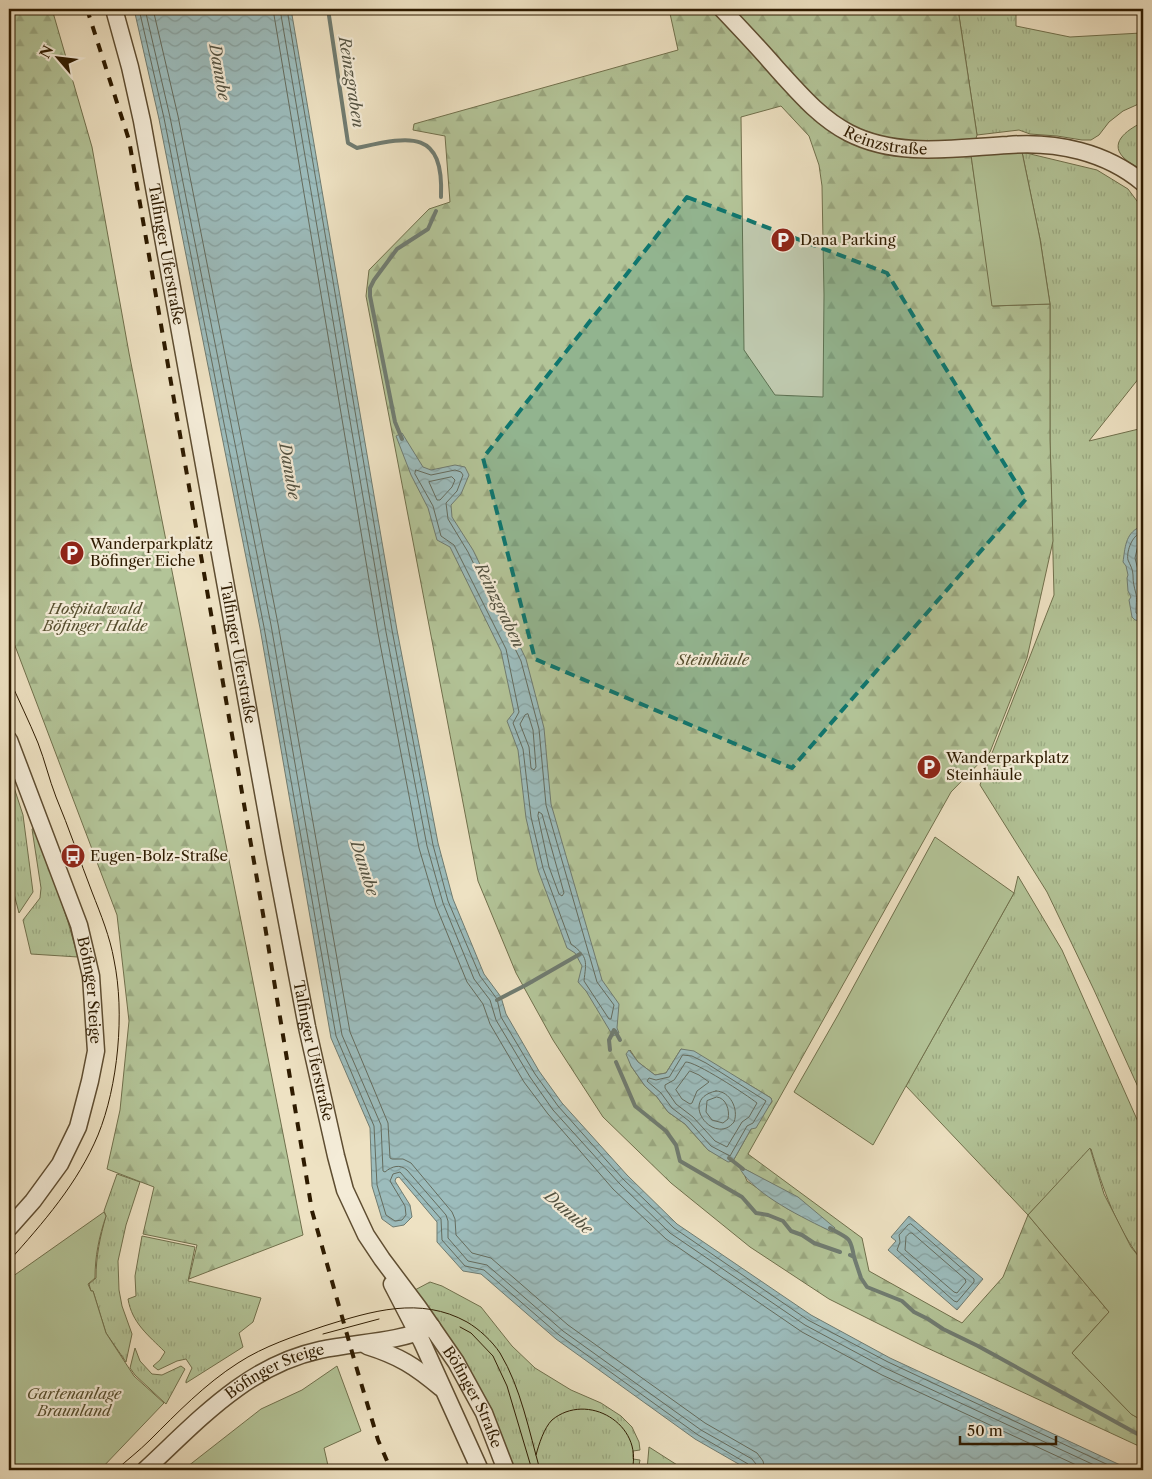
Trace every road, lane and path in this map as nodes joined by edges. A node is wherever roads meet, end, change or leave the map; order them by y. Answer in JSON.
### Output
{"nodes":[{"id":1,"x":114,"y":9,"type":"edge"},
{"id":2,"x":722,"y":9,"type":"edge"},
{"id":3,"x":1143,"y":183,"type":"edge"},
{"id":4,"x":9,"y":740,"type":"edge"},
{"id":5,"x":9,"y":1228,"type":"edge"},
{"id":6,"x":424,"y":1330,"type":"junction"},
{"id":7,"x":363,"y":1344,"type":"junction"},
{"id":8,"x":445,"y":1392,"type":"junction"},
{"id":9,"x":504,"y":1465,"type":"edge"},
{"id":10,"x":145,"y":1470,"type":"edge"},
{"id":11,"x":480,"y":1470,"type":"edge"}],
"edges":[{"from":1,"to":6,"type":"street","name":"Talfinger Uferstraße"},
{"from":2,"to":3,"type":"street","name":"Reinzstraße"},
{"from":4,"to":5,"type":"street","name":"Böfinger Steige"},
{"from":6,"to":7,"type":"street","name":"Böfinger Steige"},
{"from":6,"to":8,"type":"street","name":"Böfinger Straße"},
{"from":6,"to":9,"type":"street","name":"Böfinger Straße"},
{"from":7,"to":8,"type":"street"},
{"from":7,"to":10,"type":"street","name":"Böfinger Steige"},
{"from":8,"to":11,"type":"street","name":"Böfinger Straße"},
{"from":9,"to":11,"type":"street"}]}
